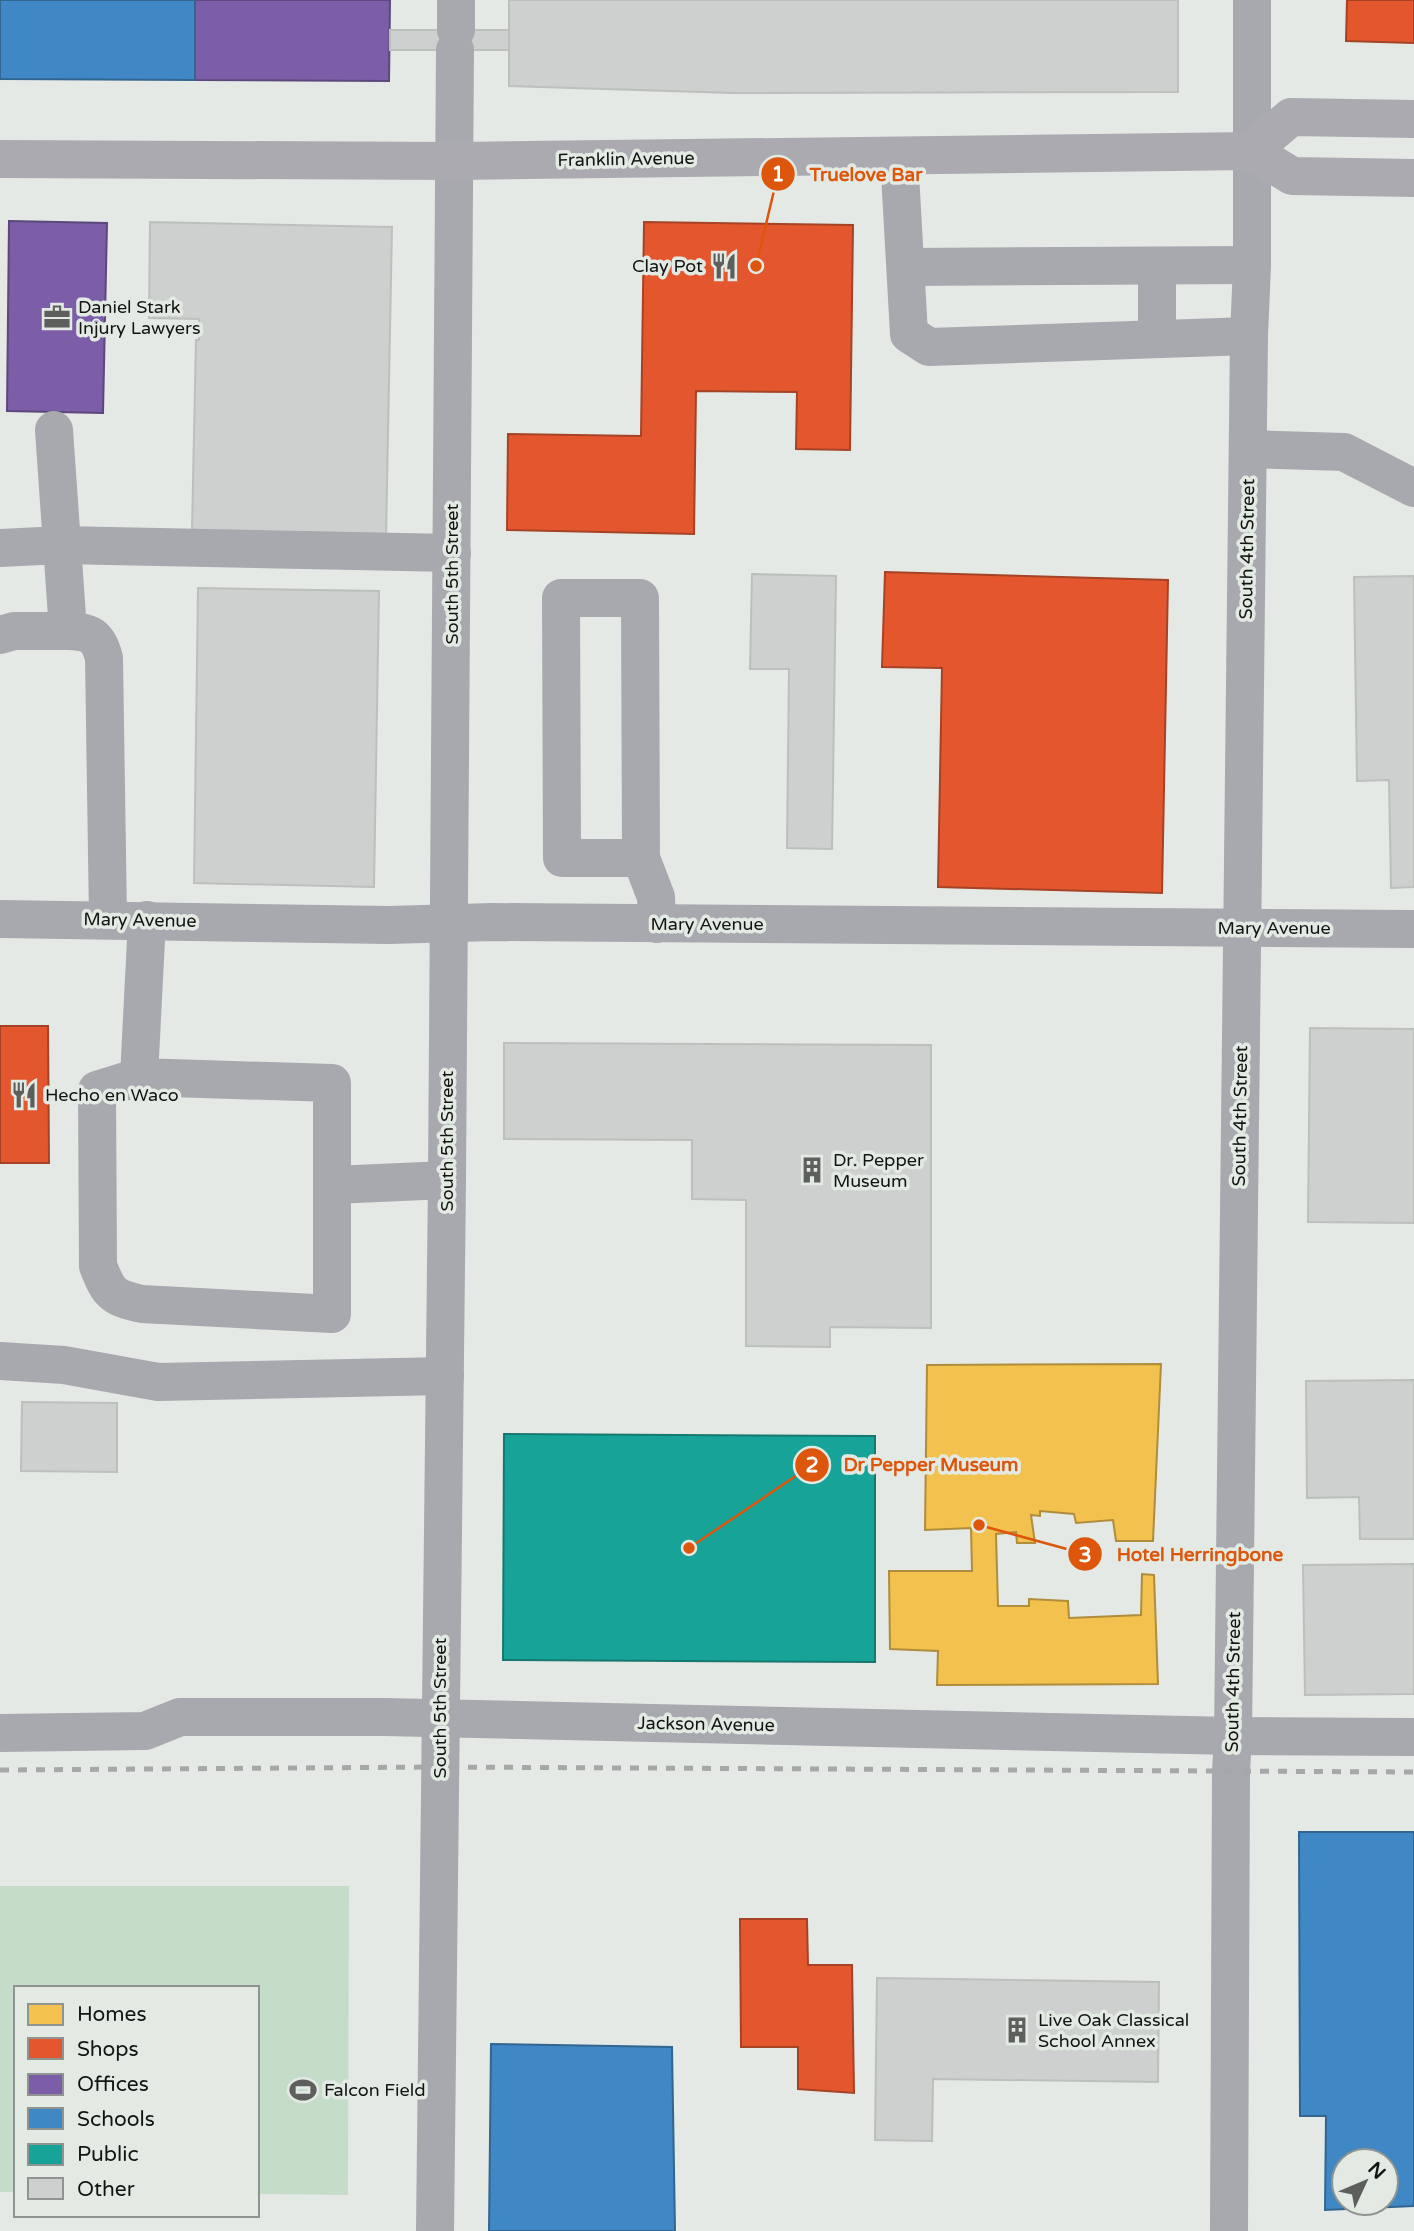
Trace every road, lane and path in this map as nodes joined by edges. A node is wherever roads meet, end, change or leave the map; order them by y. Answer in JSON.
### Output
{"nodes":[{"id":1,"x":1252,"y":0,"type":"edge"},
{"id":2,"x":455,"y":27,"type":"edge"},
{"id":3,"x":1414,"y":119,"type":"edge"},
{"id":4,"x":1251,"y":151,"type":"junction"},
{"id":5,"x":899,"y":156,"type":"junction"},
{"id":6,"x":0,"y":159,"type":"edge"},
{"id":7,"x":455,"y":161,"type":"junction"},
{"id":8,"x":1414,"y":178,"type":"edge"},
{"id":9,"x":1252,"y":265,"type":"junction"},
{"id":10,"x":906,"y":267,"type":"junction"},
{"id":11,"x":1157,"y":268,"type":"junction"},
{"id":12,"x":1249,"y":336,"type":"junction"},
{"id":13,"x":1157,"y":339,"type":"junction"},
{"id":14,"x":54,"y":430,"type":"dead end"},
{"id":15,"x":1248,"y":449,"type":"junction"},
{"id":16,"x":1414,"y":488,"type":"edge"},
{"id":17,"x":61,"y":545,"type":"junction"},
{"id":18,"x":0,"y":548,"type":"edge"},
{"id":19,"x":452,"y":552,"type":"junction"},
{"id":20,"x":68,"y":631,"type":"junction"},
{"id":21,"x":0,"y":635,"type":"edge"},
{"id":22,"x":641,"y":858,"type":"junction"},
{"id":23,"x":0,"y":919,"type":"edge"},
{"id":24,"x":108,"y":919,"type":"junction"},
{"id":25,"x":147,"y":920,"type":"junction"},
{"id":26,"x":449,"y":922,"type":"junction"},
{"id":27,"x":657,"y":924,"type":"junction"},
{"id":28,"x":1242,"y":928,"type":"junction"},
{"id":29,"x":1414,"y":929,"type":"edge"},
{"id":30,"x":139,"y":1077,"type":"junction"},
{"id":31,"x":447,"y":1180,"type":"junction"},
{"id":32,"x":333,"y":1185,"type":"junction"},
{"id":33,"x":0,"y":1361,"type":"edge"},
{"id":34,"x":444,"y":1376,"type":"junction"},
{"id":35,"x":440,"y":1717,"type":"junction"},
{"id":36,"x":0,"y":1733,"type":"edge"},
{"id":37,"x":1233,"y":1736,"type":"junction"},
{"id":38,"x":1414,"y":1737,"type":"edge"},
{"id":39,"x":435,"y":2231,"type":"edge"},
{"id":40,"x":1229,"y":2231,"type":"edge"}],
"edges":[{"from":1,"to":4,"type":"street","name":"South 4th Street"},
{"from":2,"to":7,"type":"street","name":"South 5th Street"},
{"from":3,"to":4,"type":"main road"},
{"from":4,"to":5,"type":"main road","name":"Franklin Avenue"},
{"from":4,"to":8,"type":"main road"},
{"from":4,"to":9,"type":"street","name":"South 4th Street"},
{"from":5,"to":7,"type":"main road","name":"Franklin Avenue"},
{"from":5,"to":10,"type":"street"},
{"from":6,"to":7,"type":"main road","name":"Franklin Avenue"},
{"from":7,"to":19,"type":"street","name":"South 5th Street"},
{"from":9,"to":11,"type":"street"},
{"from":9,"to":12,"type":"street","name":"South 4th Street"},
{"from":10,"to":11,"type":"street"},
{"from":10,"to":13,"type":"street"},
{"from":11,"to":13,"type":"street"},
{"from":12,"to":13,"type":"street"},
{"from":12,"to":15,"type":"street","name":"South 4th Street"},
{"from":14,"to":17,"type":"street"},
{"from":15,"to":16,"type":"street"},
{"from":15,"to":28,"type":"street","name":"South 4th Street"},
{"from":17,"to":18,"type":"street"},
{"from":17,"to":19,"type":"street"},
{"from":17,"to":20,"type":"street"},
{"from":19,"to":26,"type":"street","name":"South 5th Street"},
{"from":20,"to":21,"type":"street"},
{"from":20,"to":24,"type":"street"},
{"from":22,"to":22,"type":"street"},
{"from":22,"to":27,"type":"street"},
{"from":23,"to":24,"type":"street","name":"Mary Avenue"},
{"from":24,"to":25,"type":"street","name":"Mary Avenue"},
{"from":25,"to":26,"type":"street","name":"Mary Avenue"},
{"from":25,"to":30,"type":"street"},
{"from":26,"to":27,"type":"street","name":"Mary Avenue"},
{"from":26,"to":31,"type":"street","name":"South 5th Street"},
{"from":27,"to":28,"type":"street","name":"Mary Avenue"},
{"from":28,"to":29,"type":"street","name":"Mary Avenue"},
{"from":28,"to":37,"type":"street","name":"South 4th Street"},
{"from":30,"to":32,"type":"street"},
{"from":30,"to":32,"type":"street"},
{"from":31,"to":32,"type":"street"},
{"from":31,"to":34,"type":"street","name":"South 5th Street"},
{"from":33,"to":34,"type":"street"},
{"from":34,"to":35,"type":"street","name":"South 5th Street"},
{"from":35,"to":36,"type":"street","name":"Jackson Avenue"},
{"from":35,"to":37,"type":"street","name":"Jackson Avenue"},
{"from":35,"to":39,"type":"street","name":"South 5th Street"},
{"from":37,"to":38,"type":"street","name":"Jackson Avenue"},
{"from":37,"to":40,"type":"street","name":"South 4th Street"}]}
